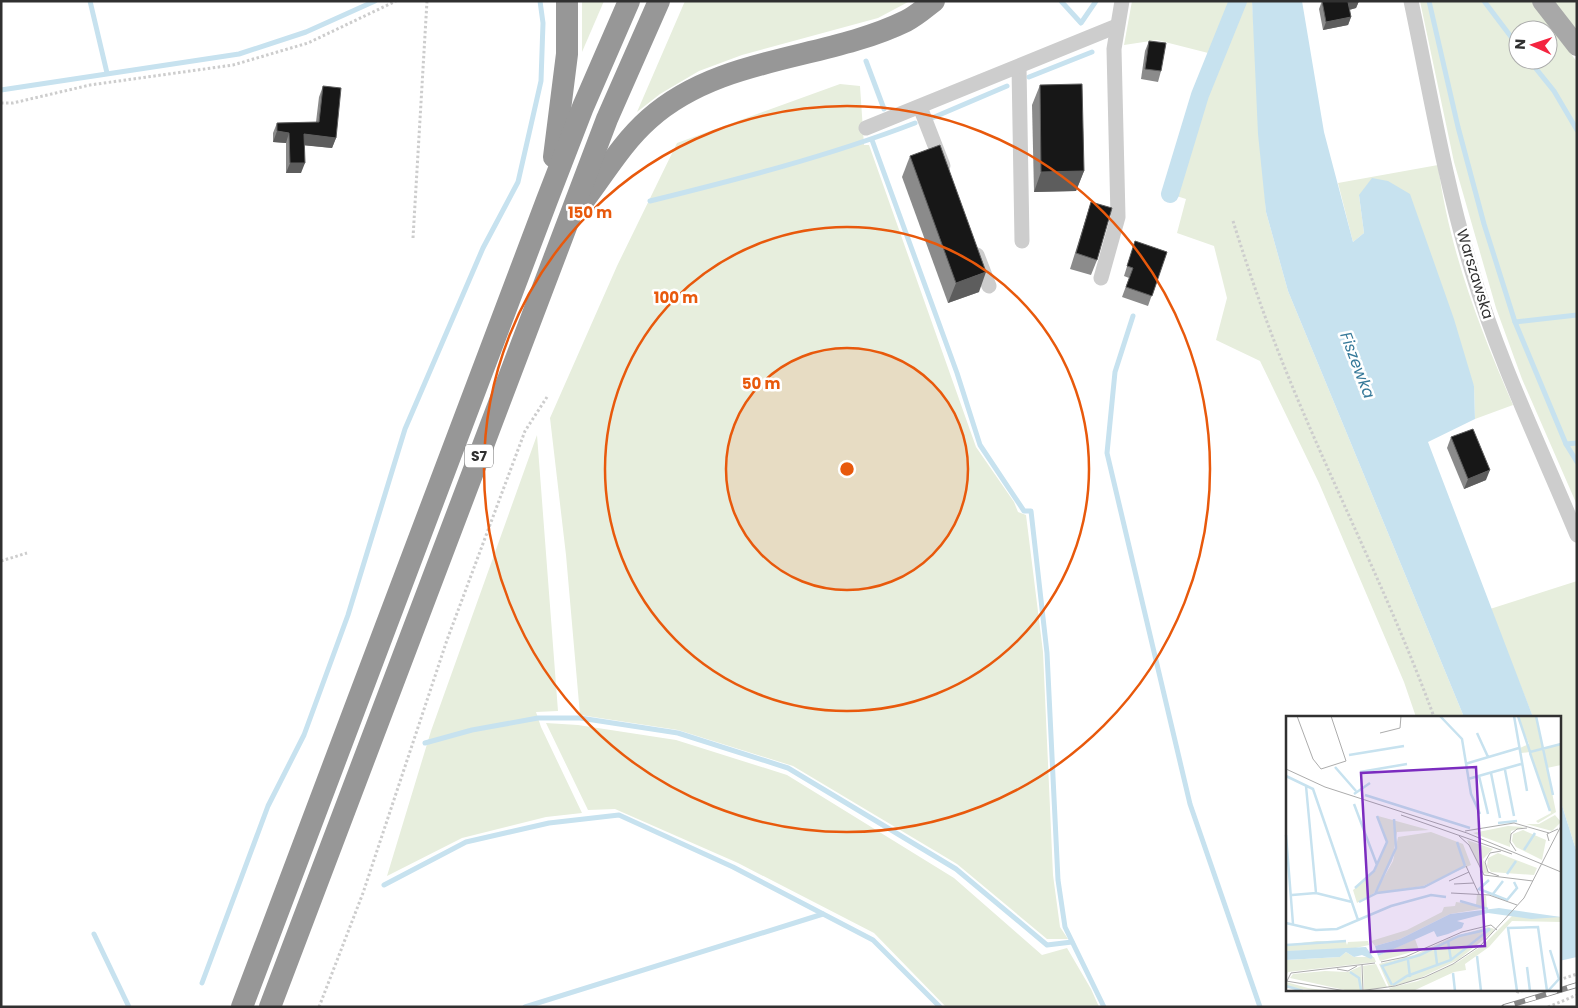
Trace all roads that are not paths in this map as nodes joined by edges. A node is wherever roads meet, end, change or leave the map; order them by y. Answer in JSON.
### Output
{"nodes":[{"id":1,"x":567,"y":1,"type":"edge"},
{"id":2,"x":629,"y":1,"type":"edge"},
{"id":3,"x":659,"y":1,"type":"edge"},
{"id":4,"x":934,"y":1,"type":"edge"},
{"id":5,"x":1122,"y":1,"type":"edge"},
{"id":6,"x":1411,"y":1,"type":"edge"},
{"id":7,"x":1542,"y":1,"type":"edge"},
{"id":8,"x":1117,"y":26,"type":"junction"},
{"id":9,"x":1577,"y":46,"type":"edge"},
{"id":10,"x":1019,"y":67,"type":"junction"},
{"id":11,"x":920,"y":106,"type":"junction"},
{"id":12,"x":866,"y":128,"type":"dead end"},
{"id":13,"x":948,"y":178,"type":"edge"},
{"id":14,"x":547,"y":200,"type":"junction"},
{"id":15,"x":566,"y":226,"type":"junction"},
{"id":16,"x":1022,"y":241,"type":"dead end"},
{"id":17,"x":972,"y":242,"type":"edge"},
{"id":18,"x":1101,"y":278,"type":"dead end"},
{"id":19,"x":990,"y":286,"type":"dead end"},
{"id":20,"x":1577,"y":535,"type":"edge"},
{"id":21,"x":242,"y":1007,"type":"edge"},
{"id":22,"x":270,"y":1007,"type":"edge"}],
"edges":[{"from":1,"to":14,"type":"highway"},
{"from":2,"to":14,"type":"highway","number":"S7"},
{"from":3,"to":15,"type":"highway","number":"S7"},
{"from":4,"to":15,"type":"highway"},
{"from":5,"to":8,"type":"lane"},
{"from":6,"to":20,"type":"lane","name":"Warszawska"},
{"from":7,"to":9,"type":"main road"},
{"from":8,"to":10,"type":"lane"},
{"from":8,"to":18,"type":"lane"},
{"from":10,"to":11,"type":"lane"},
{"from":10,"to":16,"type":"lane"},
{"from":11,"to":12,"type":"lane"},
{"from":11,"to":13,"type":"lane"},
{"from":14,"to":21,"type":"highway","number":"S7"},
{"from":15,"to":22,"type":"highway","number":"S7"},
{"from":17,"to":19,"type":"lane"}]}
